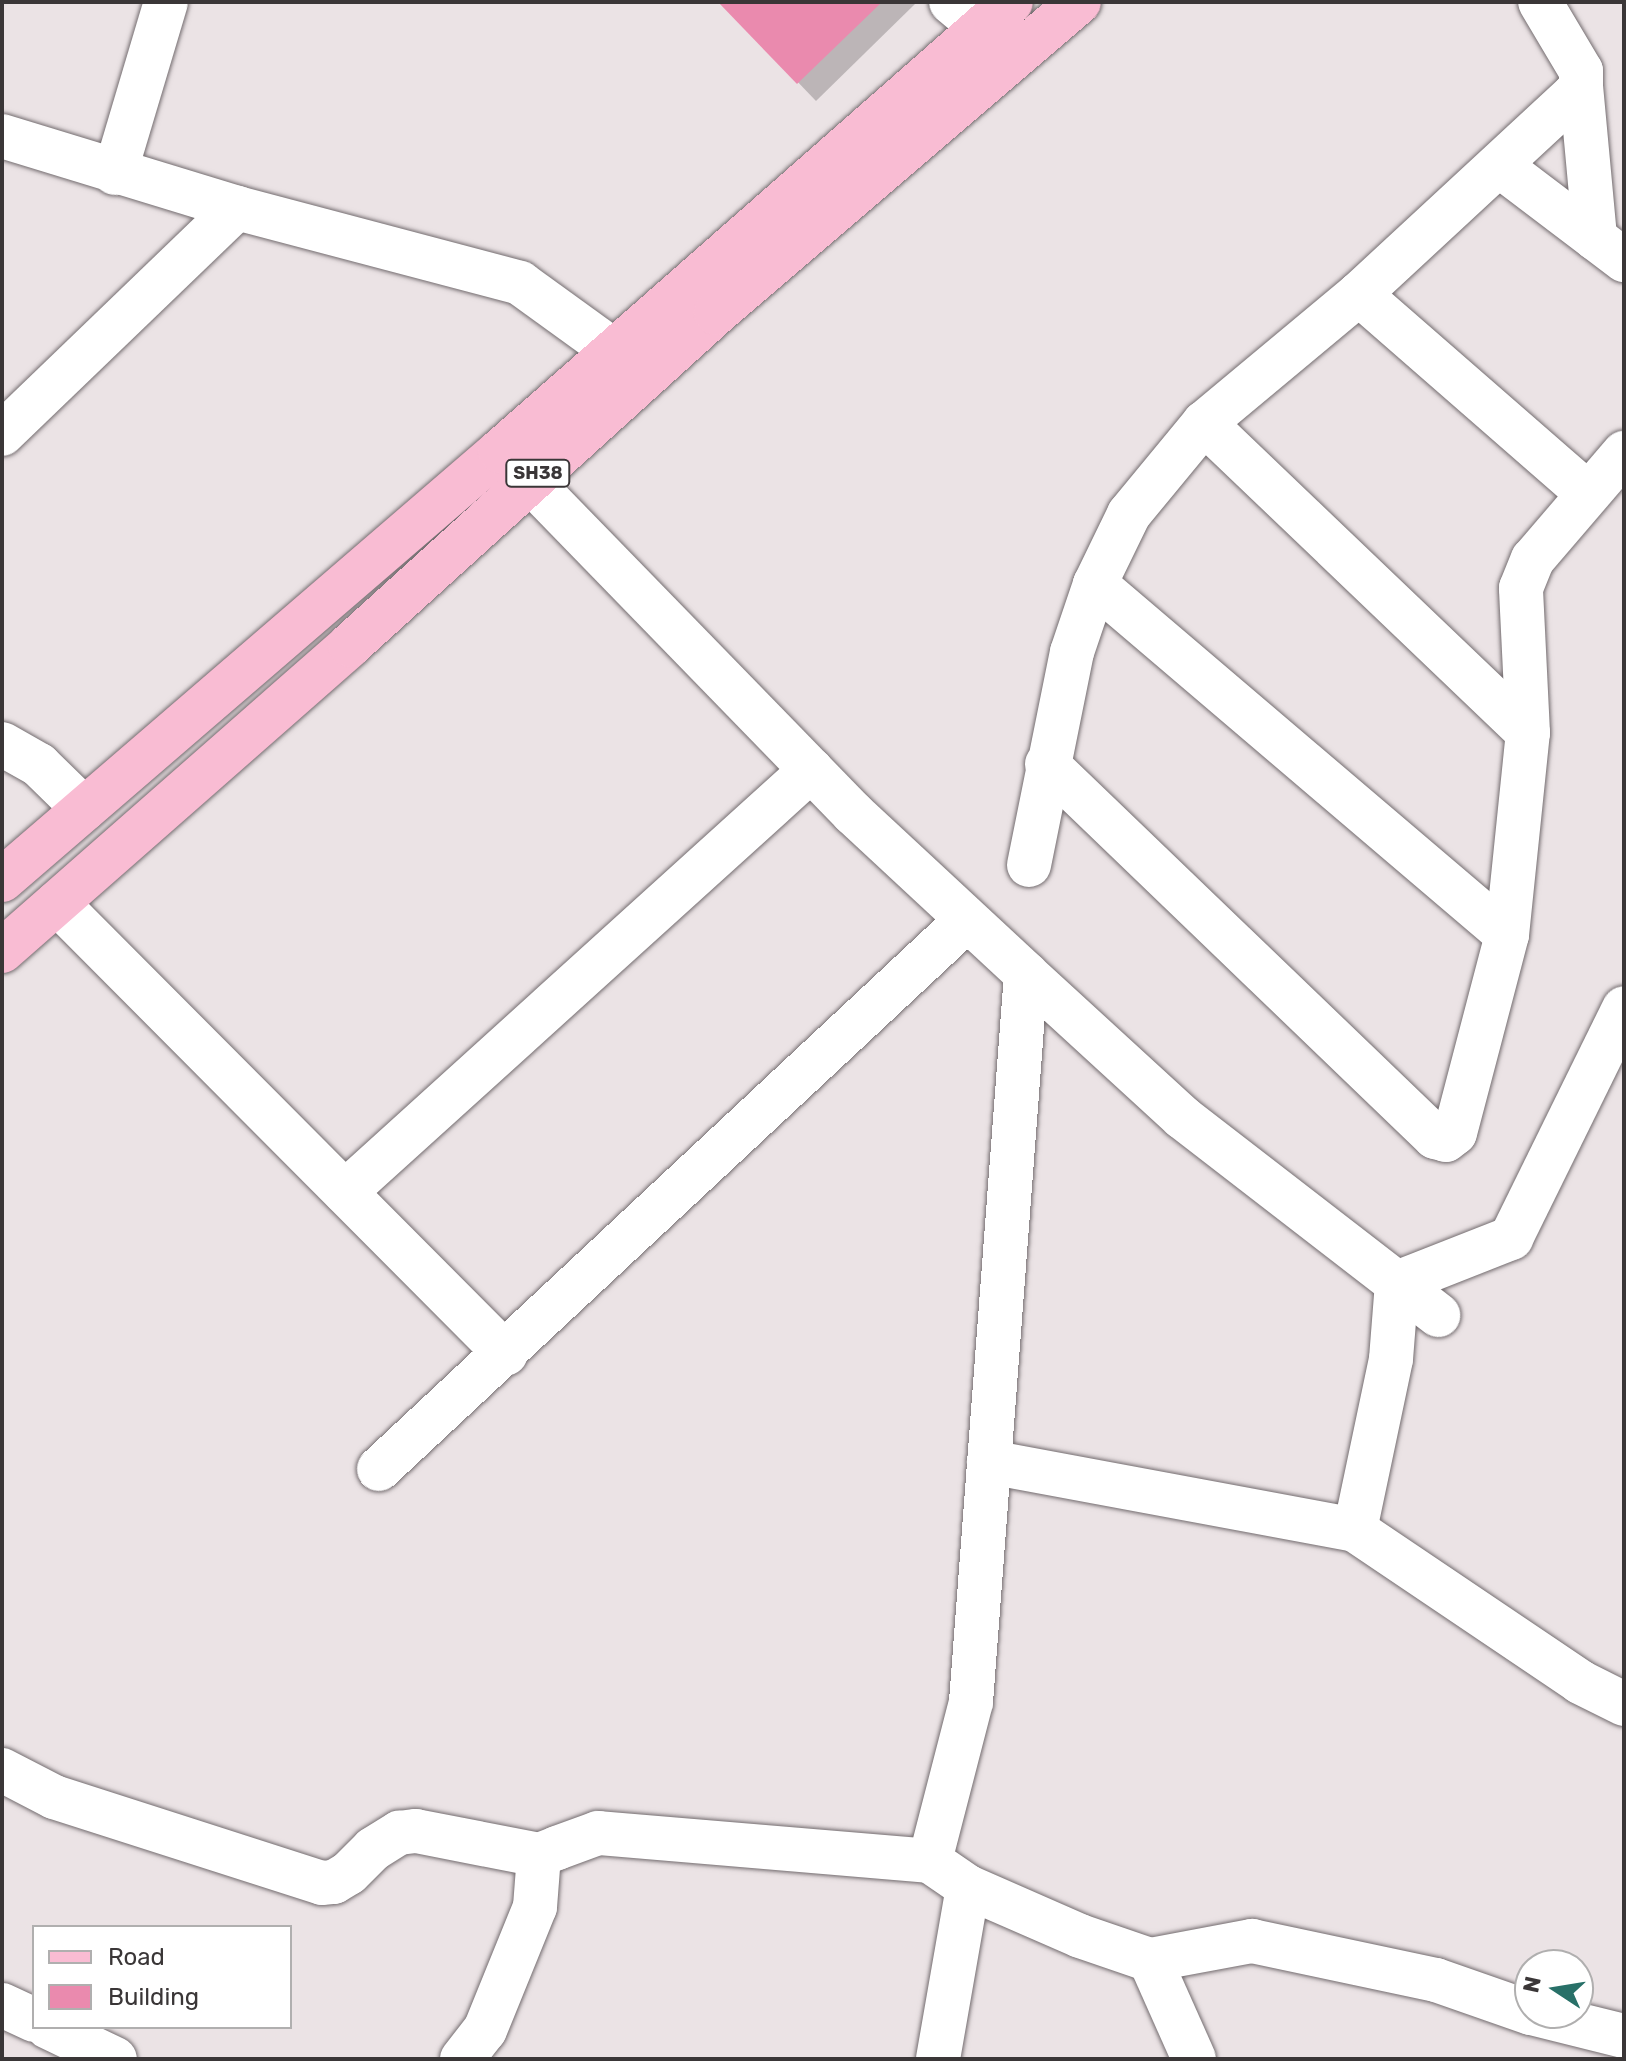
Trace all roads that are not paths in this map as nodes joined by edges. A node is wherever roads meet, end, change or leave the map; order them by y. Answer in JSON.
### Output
{"nodes":[{"id":1,"x":166,"y":2,"type":"edge"},
{"id":2,"x":1079,"y":2,"type":"edge"},
{"id":3,"x":1540,"y":2,"type":"edge"},
{"id":4,"x":981,"y":10,"type":"edge"},
{"id":5,"x":1581,"y":86,"type":"junction"},
{"id":6,"x":2,"y":136,"type":"edge"},
{"id":7,"x":1500,"y":166,"type":"junction"},
{"id":8,"x":115,"y":173,"type":"junction"},
{"id":9,"x":237,"y":208,"type":"junction"},
{"id":10,"x":1610,"y":249,"type":"edge"},
{"id":11,"x":1359,"y":294,"type":"junction"},
{"id":12,"x":614,"y":351,"type":"junction"},
{"id":13,"x":1204,"y":423,"type":"junction"},
{"id":14,"x":2,"y":434,"type":"edge"},
{"id":15,"x":1624,"y":453,"type":"edge"},
{"id":16,"x":515,"y":466,"type":"junction"},
{"id":17,"x":1587,"y":493,"type":"junction"},
{"id":18,"x":1095,"y":584,"type":"junction"},
{"id":19,"x":1528,"y":733,"type":"junction"},
{"id":20,"x":2,"y":744,"type":"edge"},
{"id":21,"x":1047,"y":764,"type":"junction"},
{"id":22,"x":811,"y":770,"type":"junction"},
{"id":23,"x":84,"y":809,"type":"junction"},
{"id":24,"x":1029,"y":865,"type":"dead end"},
{"id":25,"x":2,"y":880,"type":"edge"},
{"id":26,"x":57,"y":903,"type":"junction"},
{"id":27,"x":967,"y":920,"type":"junction"},
{"id":28,"x":1507,"y":935,"type":"junction"},
{"id":29,"x":2,"y":951,"type":"edge"},
{"id":30,"x":1026,"y":974,"type":"junction"},
{"id":31,"x":1619,"y":1031,"type":"edge"},
{"id":32,"x":345,"y":1192,"type":"junction"},
{"id":33,"x":1397,"y":1283,"type":"junction"},
{"id":34,"x":1438,"y":1315,"type":"dead end"},
{"id":35,"x":506,"y":1354,"type":"junction"},
{"id":36,"x":989,"y":1462,"type":"junction"},
{"id":37,"x":379,"y":1469,"type":"dead end"},
{"id":38,"x":1355,"y":1530,"type":"junction"},
{"id":39,"x":1624,"y":1704,"type":"edge"},
{"id":40,"x":2,"y":1770,"type":"edge"},
{"id":41,"x":539,"y":1855,"type":"junction"},
{"id":42,"x":930,"y":1861,"type":"junction"},
{"id":43,"x":968,"y":1887,"type":"junction"},
{"id":44,"x":1150,"y":1960,"type":"junction"},
{"id":45,"x":2,"y":2005,"type":"edge"},
{"id":46,"x":1514,"y":2007,"type":"edge"},
{"id":47,"x":32,"y":2019,"type":"edge"},
{"id":48,"x":52,"y":2029,"type":"edge"},
{"id":49,"x":1594,"y":2029,"type":"edge"},
{"id":50,"x":1624,"y":2036,"type":"edge"},
{"id":51,"x":115,"y":2059,"type":"edge"},
{"id":52,"x":462,"y":2059,"type":"edge"},
{"id":53,"x":938,"y":2059,"type":"edge"},
{"id":54,"x":1194,"y":2059,"type":"edge"}],
"edges":[{"from":1,"to":8,"type":"street"},
{"from":2,"to":16,"type":"main road","number":"SH38"},
{"from":3,"to":5,"type":"street"},
{"from":4,"to":12,"type":"main road","number":"SH38"},
{"from":5,"to":7,"type":"street"},
{"from":5,"to":10,"type":"street"},
{"from":6,"to":8,"type":"street"},
{"from":7,"to":10,"type":"street"},
{"from":7,"to":11,"type":"street"},
{"from":8,"to":9,"type":"street"},
{"from":9,"to":12,"type":"street"},
{"from":9,"to":14,"type":"street"},
{"from":11,"to":13,"type":"street"},
{"from":11,"to":17,"type":"street"},
{"from":12,"to":16,"type":"main road","number":"SH38"},
{"from":13,"to":18,"type":"street"},
{"from":13,"to":19,"type":"street"},
{"from":15,"to":17,"type":"street"},
{"from":16,"to":22,"type":"street"},
{"from":16,"to":23,"type":"main road","number":"SH38"},
{"from":16,"to":26,"type":"main road","number":"SH38"},
{"from":17,"to":19,"type":"street"},
{"from":18,"to":21,"type":"street"},
{"from":18,"to":28,"type":"street"},
{"from":19,"to":28,"type":"street"},
{"from":20,"to":23,"type":"street"},
{"from":21,"to":24,"type":"street"},
{"from":21,"to":28,"type":"street"},
{"from":22,"to":27,"type":"street"},
{"from":22,"to":32,"type":"street"},
{"from":23,"to":25,"type":"main road","number":"SH38"},
{"from":26,"to":29,"type":"main road","number":"SH38"},
{"from":26,"to":32,"type":"street"},
{"from":27,"to":30,"type":"street"},
{"from":27,"to":35,"type":"street"},
{"from":30,"to":33,"type":"street"},
{"from":30,"to":36,"type":"street"},
{"from":31,"to":33,"type":"street"},
{"from":32,"to":35,"type":"street"},
{"from":33,"to":34,"type":"street"},
{"from":33,"to":38,"type":"street"},
{"from":35,"to":37,"type":"street"},
{"from":36,"to":38,"type":"street"},
{"from":36,"to":42,"type":"street"},
{"from":38,"to":39,"type":"street"},
{"from":40,"to":41,"type":"street"},
{"from":41,"to":42,"type":"street"},
{"from":41,"to":52,"type":"street"},
{"from":42,"to":43,"type":"street"},
{"from":43,"to":44,"type":"street"},
{"from":43,"to":53,"type":"street"},
{"from":44,"to":46,"type":"street"},
{"from":44,"to":54,"type":"street"},
{"from":45,"to":47,"type":"street"},
{"from":48,"to":51,"type":"street"},
{"from":49,"to":50,"type":"street"}]}
